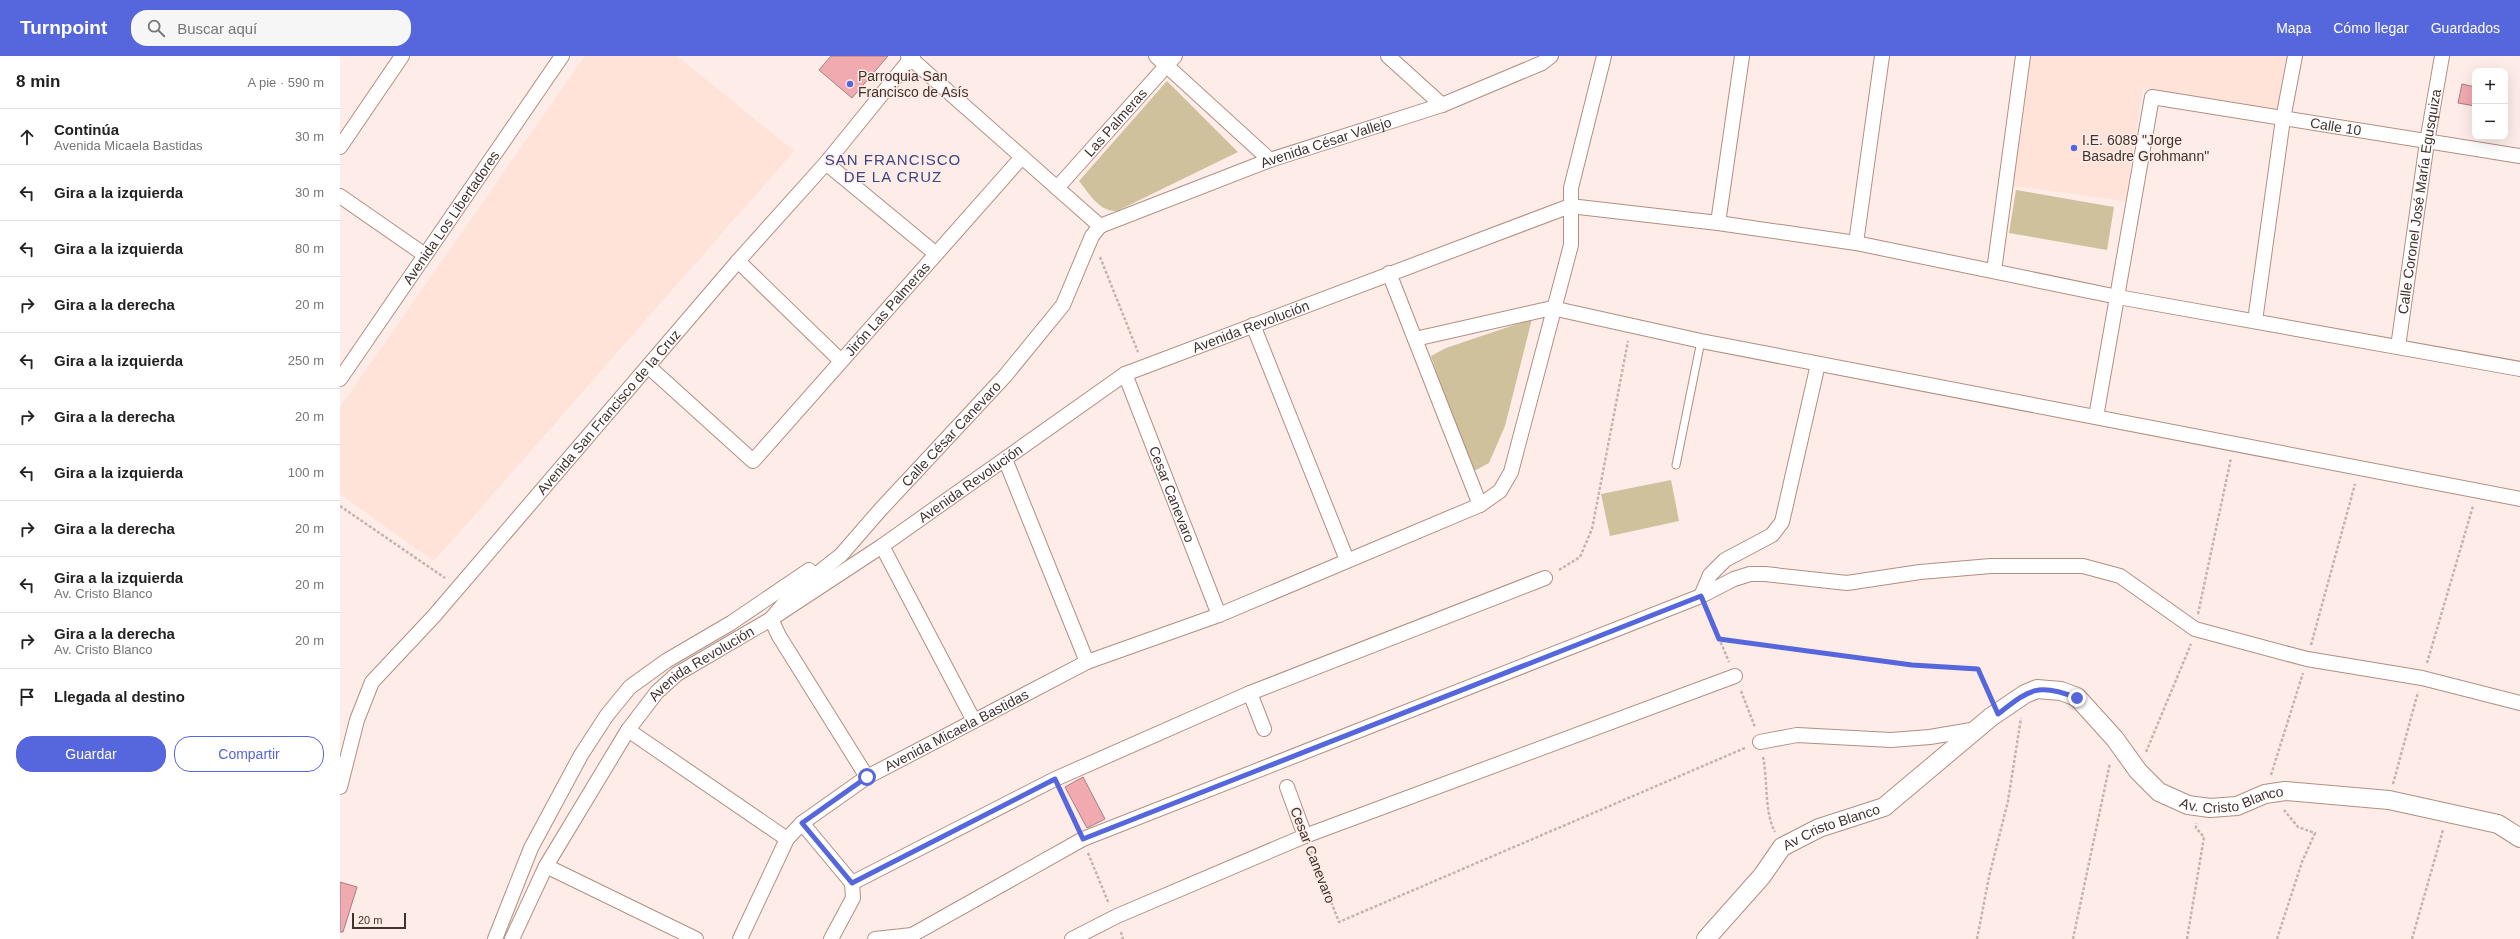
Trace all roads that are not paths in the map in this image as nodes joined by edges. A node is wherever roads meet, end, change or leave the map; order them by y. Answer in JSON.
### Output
{"nodes":[{"id":1,"x":402,"y":56,"type":"edge"},
{"id":2,"x":562,"y":56,"type":"edge"},
{"id":3,"x":1388,"y":56,"type":"edge"},
{"id":4,"x":1551,"y":56,"type":"edge"},
{"id":5,"x":1604,"y":56,"type":"edge"},
{"id":6,"x":1742,"y":56,"type":"edge"},
{"id":7,"x":1882,"y":56,"type":"edge"},
{"id":8,"x":2023,"y":56,"type":"edge"},
{"id":9,"x":2295,"y":56,"type":"edge"},
{"id":10,"x":2442,"y":56,"type":"edge"},
{"id":11,"x":911,"y":57,"type":"edge"},
{"id":12,"x":1166,"y":59,"type":"edge"},
{"id":13,"x":1442,"y":105,"type":"junction"},
{"id":14,"x":2283,"y":119,"type":"junction"},
{"id":15,"x":2427,"y":142,"type":"junction"},
{"id":16,"x":340,"y":147,"type":"edge"},
{"id":17,"x":2520,"y":156,"type":"edge"},
{"id":18,"x":1022,"y":157,"type":"junction"},
{"id":19,"x":1270,"y":160,"type":"junction"},
{"id":20,"x":826,"y":162,"type":"junction"},
{"id":21,"x":1057,"y":188,"type":"junction"},
{"id":22,"x":340,"y":196,"type":"edge"},
{"id":23,"x":1570,"y":206,"type":"junction"},
{"id":24,"x":1718,"y":223,"type":"junction"},
{"id":25,"x":1096,"y":231,"type":"junction"},
{"id":26,"x":1856,"y":243,"type":"junction"},
{"id":27,"x":936,"y":254,"type":"junction"},
{"id":28,"x":425,"y":255,"type":"junction"},
{"id":29,"x":738,"y":261,"type":"junction"},
{"id":30,"x":1994,"y":271,"type":"junction"},
{"id":31,"x":1389,"y":273,"type":"junction"},
{"id":32,"x":2118,"y":297,"type":"junction"},
{"id":33,"x":1552,"y":308,"type":"junction"},
{"id":34,"x":2255,"y":321,"type":"junction"},
{"id":35,"x":1253,"y":325,"type":"junction"},
{"id":36,"x":1416,"y":339,"type":"junction"},
{"id":37,"x":1701,"y":341,"type":"junction"},
{"id":38,"x":2398,"y":347,"type":"junction"},
{"id":39,"x":345,"y":360,"type":"edge"},
{"id":40,"x":841,"y":361,"type":"junction"},
{"id":41,"x":1818,"y":364,"type":"junction"},
{"id":42,"x":649,"y":367,"type":"junction"},
{"id":43,"x":2520,"y":369,"type":"edge"},
{"id":44,"x":1125,"y":374,"type":"junction"},
{"id":45,"x":340,"y":379,"type":"edge"},
{"id":46,"x":2096,"y":417,"type":"junction"},
{"id":47,"x":1005,"y":459,"type":"junction"},
{"id":48,"x":1676,"y":465,"type":"dead end"},
{"id":49,"x":2520,"y":499,"type":"edge"},
{"id":50,"x":1480,"y":505,"type":"junction"},
{"id":51,"x":860,"y":534,"type":"junction"},
{"id":52,"x":882,"y":546,"type":"junction"},
{"id":53,"x":1347,"y":560,"type":"junction"},
{"id":54,"x":1545,"y":578,"type":"road end"},
{"id":55,"x":1701,"y":596,"type":"junction"},
{"id":56,"x":1220,"y":615,"type":"junction"},
{"id":57,"x":771,"y":619,"type":"junction"},
{"id":58,"x":1087,"y":662,"type":"junction"},
{"id":59,"x":1735,"y":676,"type":"road end"},
{"id":60,"x":1250,"y":693,"type":"junction"},
{"id":61,"x":2520,"y":703,"type":"edge"},
{"id":62,"x":1994,"y":716,"type":"joint"},
{"id":63,"x":974,"y":721,"type":"junction"},
{"id":64,"x":1264,"y":729,"type":"dead end"},
{"id":65,"x":1977,"y":729,"type":"junction"},
{"id":66,"x":628,"y":730,"type":"junction"},
{"id":67,"x":1760,"y":742,"type":"road end"},
{"id":68,"x":867,"y":777,"type":"junction"},
{"id":69,"x":340,"y":787,"type":"edge"},
{"id":70,"x":1287,"y":787,"type":"dead end"},
{"id":71,"x":802,"y":823,"type":"junction"},
{"id":72,"x":1305,"y":836,"type":"junction"},
{"id":73,"x":2520,"y":838,"type":"edge"},
{"id":74,"x":787,"y":839,"type":"junction"},
{"id":75,"x":546,"y":866,"type":"junction"},
{"id":76,"x":852,"y":883,"type":"junction"},
{"id":77,"x":911,"y":937,"type":"edge"},
{"id":78,"x":495,"y":939,"type":"edge"},
{"id":79,"x":512,"y":939,"type":"edge"},
{"id":80,"x":696,"y":939,"type":"edge"},
{"id":81,"x":740,"y":939,"type":"edge"},
{"id":82,"x":831,"y":939,"type":"edge"},
{"id":83,"x":875,"y":939,"type":"edge"},
{"id":84,"x":1072,"y":939,"type":"edge"},
{"id":85,"x":1706,"y":939,"type":"edge"}],
"edges":[{"from":1,"to":16,"type":"street"},
{"from":2,"to":28,"type":"street","name":"Avenida Los Libertadores"},
{"from":3,"to":13,"type":"street"},
{"from":4,"to":13,"type":"street","name":"Avenida César Vallejo"},
{"from":5,"to":23,"type":"street","name":"Avenida Micaela Bastidas"},
{"from":6,"to":24,"type":"street"},
{"from":7,"to":26,"type":"street"},
{"from":8,"to":30,"type":"street"},
{"from":9,"to":14,"type":"street"},
{"from":10,"to":15,"type":"street","name":"Calle Coronel José María Egusquiza"},
{"from":11,"to":18,"type":"street"},
{"from":11,"to":20,"type":"street","name":"Avenida San Francisco de la Cruz"},
{"from":12,"to":19,"type":"street"},
{"from":12,"to":21,"type":"street","name":"Las Palmeras"},
{"from":13,"to":19,"type":"street","name":"Avenida César Vallejo"},
{"from":14,"to":15,"type":"street","name":"Calle 10"},
{"from":14,"to":32,"type":"street","name":"Calle 10"},
{"from":14,"to":34,"type":"street"},
{"from":15,"to":17,"type":"street","name":"Calle 10"},
{"from":15,"to":38,"type":"street","name":"Calle Coronel José María Egusquiza"},
{"from":18,"to":21,"type":"street"},
{"from":18,"to":27,"type":"street","name":"Jirón Las Palmeras"},
{"from":19,"to":25,"type":"street","name":"Avenida César Vallejo"},
{"from":20,"to":27,"type":"street"},
{"from":20,"to":29,"type":"street","name":"Avenida San Francisco de la Cruz"},
{"from":21,"to":25,"type":"street"},
{"from":22,"to":28,"type":"street"},
{"from":23,"to":24,"type":"street"},
{"from":23,"to":31,"type":"street","name":"Avenida Revolución"},
{"from":23,"to":33,"type":"street","name":"Avenida Micaela Bastidas"},
{"from":24,"to":26,"type":"street"},
{"from":25,"to":51,"type":"street","name":"Calle César Canevaro"},
{"from":26,"to":30,"type":"street"},
{"from":27,"to":40,"type":"street","name":"Jirón Las Palmeras"},
{"from":28,"to":39,"type":"street","name":"Avenida Los Libertadores"},
{"from":29,"to":40,"type":"street"},
{"from":29,"to":42,"type":"street","name":"Avenida San Francisco de la Cruz"},
{"from":30,"to":32,"type":"street"},
{"from":31,"to":35,"type":"street","name":"Avenida Revolución"},
{"from":31,"to":36,"type":"street"},
{"from":32,"to":34,"type":"street"},
{"from":32,"to":46,"type":"street"},
{"from":33,"to":36,"type":"street"},
{"from":33,"to":37,"type":"street"},
{"from":33,"to":50,"type":"street","name":"Avenida Micaela Bastidas"},
{"from":34,"to":38,"type":"street"},
{"from":35,"to":44,"type":"street","name":"Avenida Revolución"},
{"from":35,"to":53,"type":"street"},
{"from":36,"to":50,"type":"street"},
{"from":37,"to":41,"type":"street"},
{"from":37,"to":48,"type":"lane"},
{"from":38,"to":43,"type":"street"},
{"from":39,"to":45,"type":"street","name":"Avenida Los Libertadores"},
{"from":40,"to":42,"type":"street","name":"Jirón Las Palmeras"},
{"from":41,"to":46,"type":"street"},
{"from":41,"to":55,"type":"street"},
{"from":42,"to":69,"type":"street","name":"Avenida San Francisco de la Cruz"},
{"from":44,"to":47,"type":"street","name":"Avenida Revolución"},
{"from":44,"to":56,"type":"street","name":"Cesar Canevaro"},
{"from":46,"to":49,"type":"street"},
{"from":47,"to":52,"type":"street","name":"Avenida Revolución"},
{"from":47,"to":58,"type":"street"},
{"from":50,"to":53,"type":"street","name":"Avenida Micaela Bastidas"},
{"from":51,"to":57,"type":"street","name":"Calle César Canevaro"},
{"from":51,"to":78,"type":"street"},
{"from":52,"to":57,"type":"street","name":"Avenida Revolución"},
{"from":52,"to":63,"type":"street"},
{"from":53,"to":56,"type":"street","name":"Avenida Micaela Bastidas"},
{"from":54,"to":60,"type":"street"},
{"from":55,"to":61,"type":"street"},
{"from":55,"to":77,"type":"street"},
{"from":56,"to":58,"type":"street","name":"Avenida Micaela Bastidas"},
{"from":57,"to":66,"type":"street","name":"Avenida Revolución"},
{"from":57,"to":68,"type":"street"},
{"from":58,"to":63,"type":"street","name":"Avenida Micaela Bastidas"},
{"from":59,"to":72,"type":"street"},
{"from":60,"to":64,"type":"street"},
{"from":60,"to":76,"type":"street"},
{"from":62,"to":65,"type":"street","name":"Av Cristo Blanco"},
{"from":62,"to":73,"type":"street","name":"Av. Cristo Blanco"},
{"from":63,"to":68,"type":"street","name":"Avenida Micaela Bastidas"},
{"from":65,"to":67,"type":"street"},
{"from":65,"to":85,"type":"street","name":"Av Cristo Blanco"},
{"from":66,"to":74,"type":"street"},
{"from":66,"to":75,"type":"street","name":"Avenida Revolución"},
{"from":68,"to":71,"type":"street","name":"Avenida Micaela Bastidas"},
{"from":70,"to":72,"type":"street","name":"Cesar Canevaro"},
{"from":71,"to":74,"type":"street","name":"Avenida Micaela Bastidas"},
{"from":71,"to":76,"type":"street"},
{"from":72,"to":84,"type":"street"},
{"from":74,"to":81,"type":"street","name":"Avenida Micaela Bastidas"},
{"from":75,"to":79,"type":"street","name":"Avenida Revolución"},
{"from":75,"to":80,"type":"street"},
{"from":76,"to":82,"type":"street"},
{"from":77,"to":83,"type":"street"}]}
